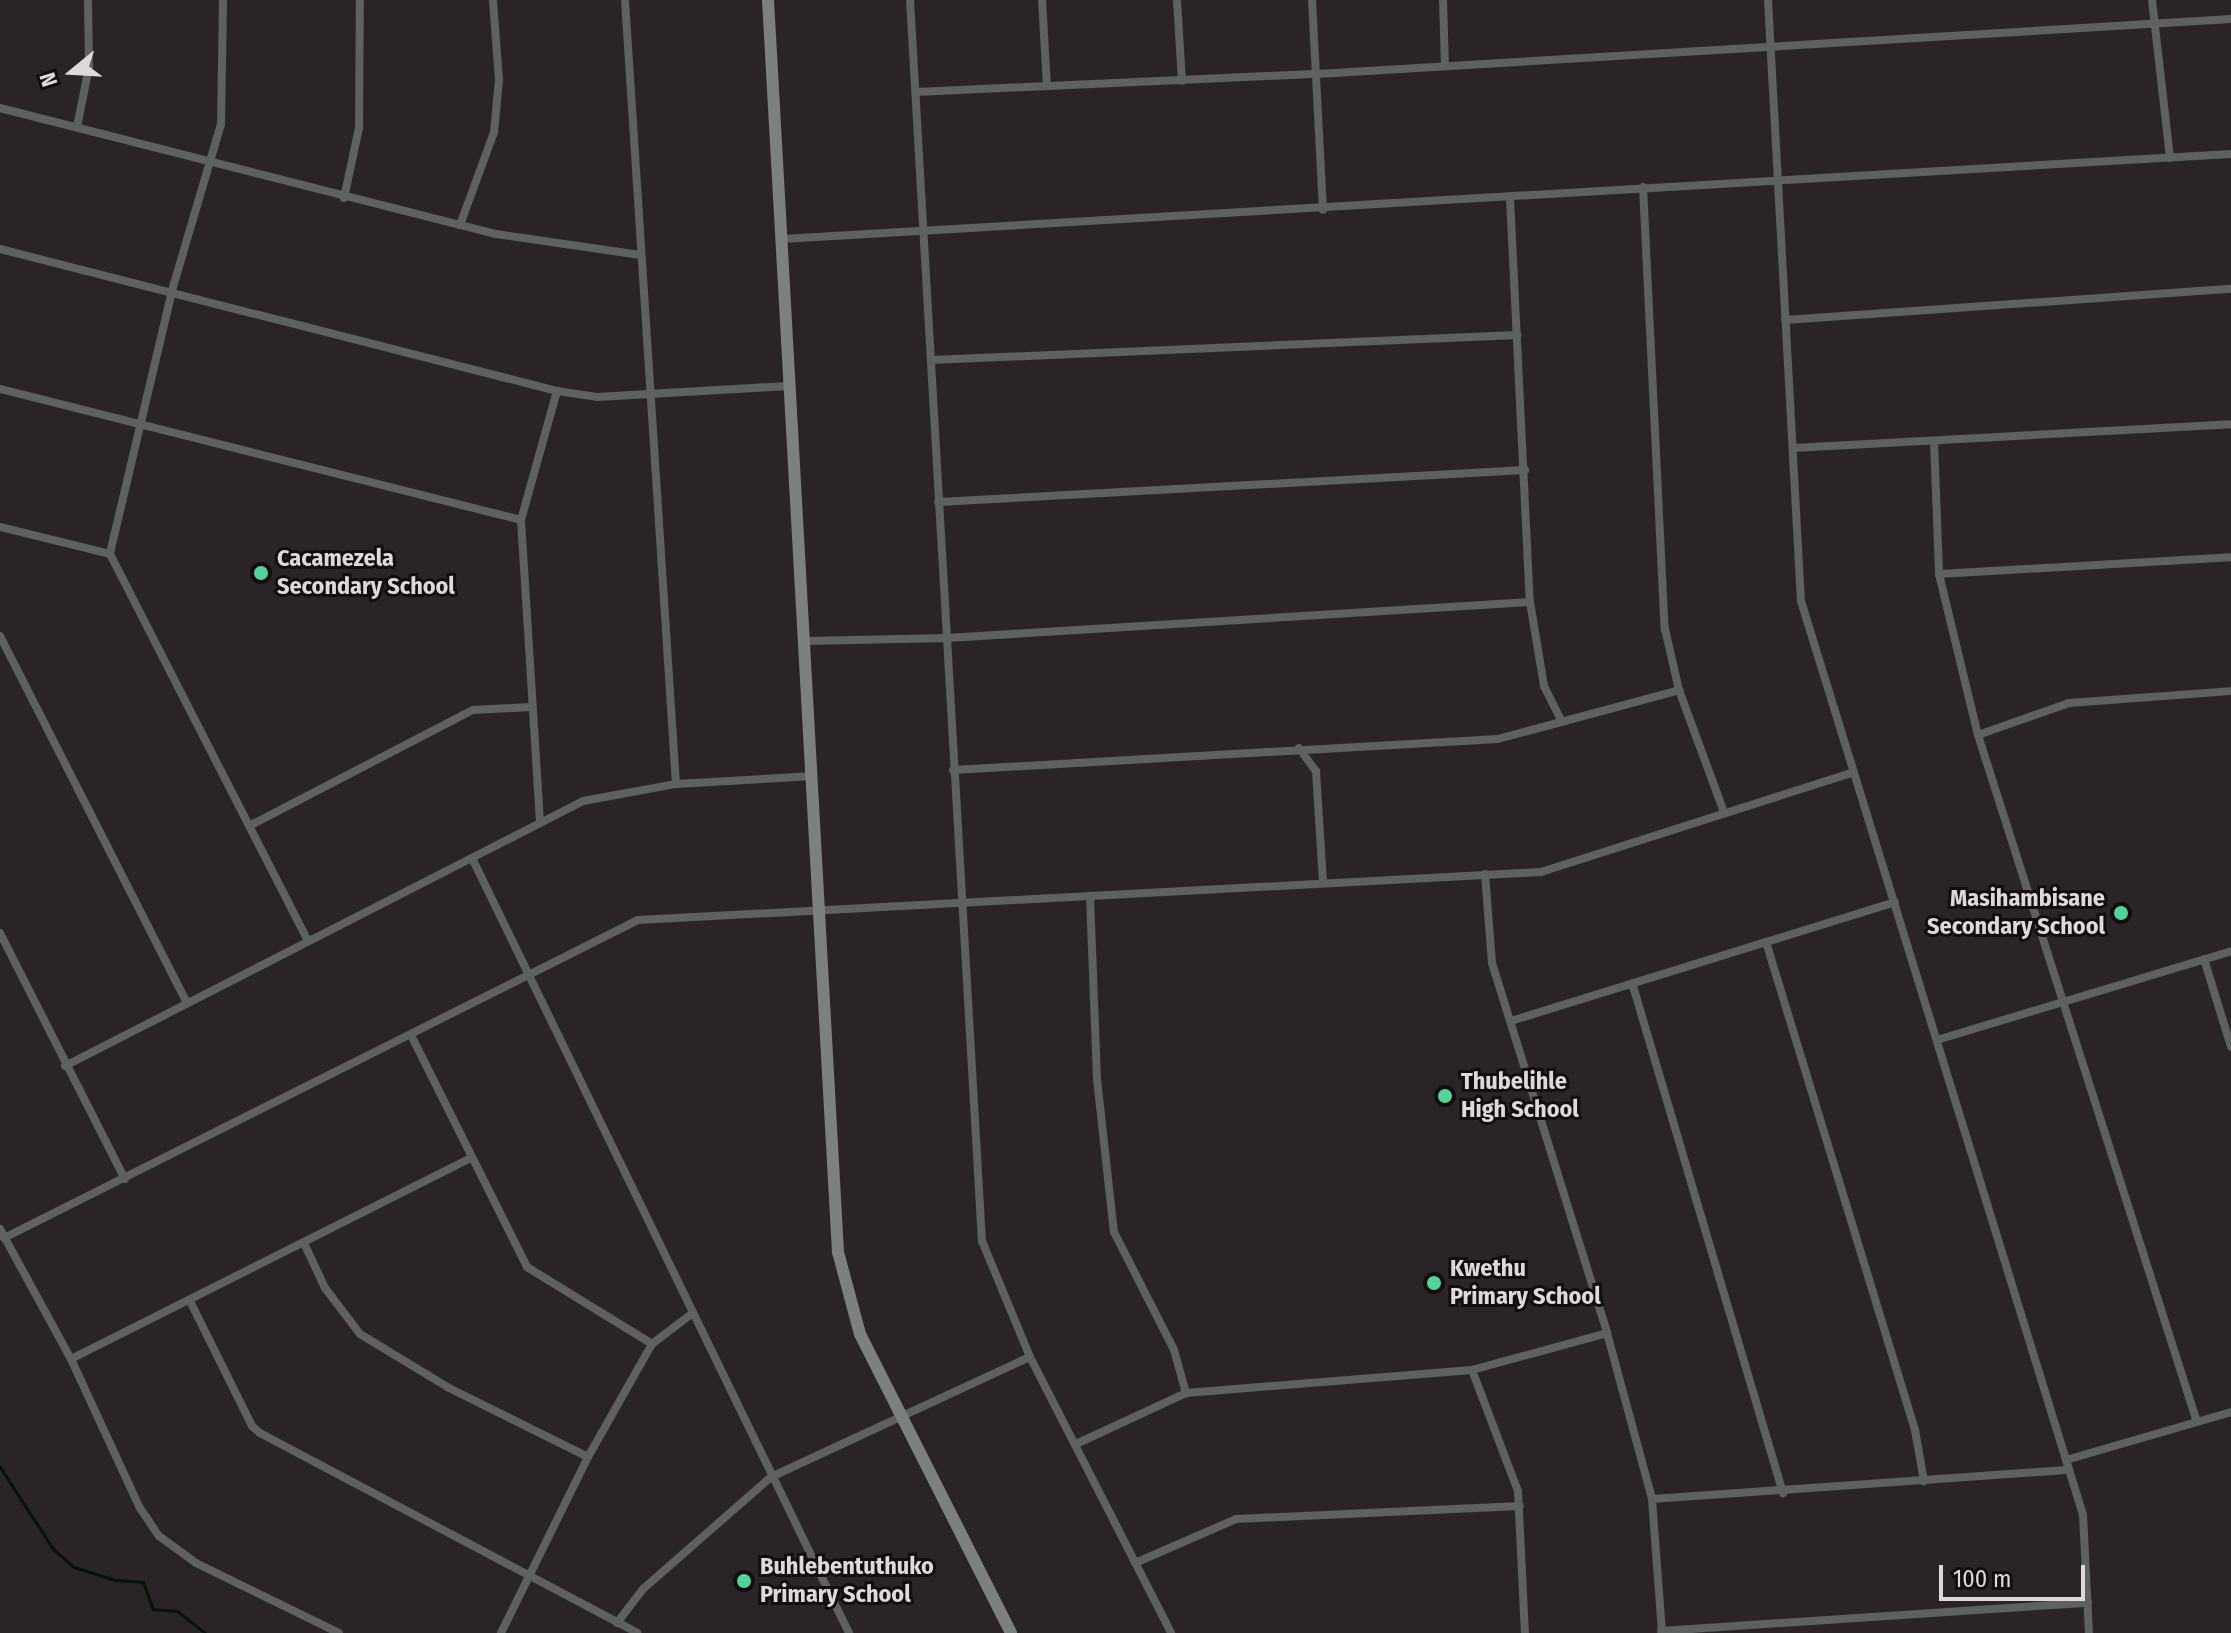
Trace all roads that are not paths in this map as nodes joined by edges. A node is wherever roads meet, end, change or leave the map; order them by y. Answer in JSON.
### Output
{"nodes":[{"id":1,"x":88,"y":0,"type":"edge"},
{"id":2,"x":223,"y":0,"type":"edge"},
{"id":3,"x":360,"y":0,"type":"edge"},
{"id":4,"x":493,"y":0,"type":"edge"},
{"id":5,"x":625,"y":0,"type":"edge"},
{"id":6,"x":768,"y":0,"type":"edge"},
{"id":7,"x":910,"y":0,"type":"edge"},
{"id":8,"x":1042,"y":0,"type":"edge"},
{"id":9,"x":1177,"y":0,"type":"edge"},
{"id":10,"x":1312,"y":0,"type":"edge"},
{"id":11,"x":1443,"y":0,"type":"edge"},
{"id":12,"x":1768,"y":0,"type":"edge"},
{"id":13,"x":2152,"y":0,"type":"edge"},
{"id":14,"x":2231,"y":19,"type":"edge"},
{"id":15,"x":2153,"y":24,"type":"junction"},
{"id":16,"x":1770,"y":46,"type":"junction"},
{"id":17,"x":1445,"y":66,"type":"junction"},
{"id":18,"x":1317,"y":74,"type":"junction"},
{"id":19,"x":1182,"y":81,"type":"junction"},
{"id":20,"x":1047,"y":86,"type":"junction"},
{"id":21,"x":916,"y":92,"type":"junction"},
{"id":22,"x":0,"y":108,"type":"edge"},
{"id":23,"x":77,"y":127,"type":"junction"},
{"id":24,"x":2231,"y":154,"type":"edge"},
{"id":25,"x":2170,"y":158,"type":"junction"},
{"id":26,"x":210,"y":165,"type":"junction"},
{"id":27,"x":1779,"y":181,"type":"junction"},
{"id":28,"x":1643,"y":187,"type":"junction"},
{"id":29,"x":344,"y":198,"type":"junction"},
{"id":30,"x":1510,"y":198,"type":"junction"},
{"id":31,"x":1323,"y":210,"type":"junction"},
{"id":32,"x":460,"y":225,"type":"junction"},
{"id":33,"x":921,"y":232,"type":"junction"},
{"id":34,"x":782,"y":239,"type":"junction"},
{"id":35,"x":0,"y":249,"type":"edge"},
{"id":36,"x":640,"y":255,"type":"junction"},
{"id":37,"x":2231,"y":289,"type":"edge"},
{"id":38,"x":172,"y":291,"type":"junction"},
{"id":39,"x":1785,"y":320,"type":"junction"},
{"id":40,"x":1517,"y":335,"type":"junction"},
{"id":41,"x":932,"y":360,"type":"junction"},
{"id":42,"x":790,"y":386,"type":"junction"},
{"id":43,"x":0,"y":389,"type":"edge"},
{"id":44,"x":557,"y":391,"type":"junction"},
{"id":45,"x":651,"y":394,"type":"junction"},
{"id":46,"x":2231,"y":424,"type":"edge"},
{"id":47,"x":141,"y":426,"type":"junction"},
{"id":48,"x":1934,"y":441,"type":"junction"},
{"id":49,"x":1793,"y":448,"type":"junction"},
{"id":50,"x":1525,"y":470,"type":"junction"},
{"id":51,"x":938,"y":502,"type":"junction"},
{"id":52,"x":521,"y":520,"type":"junction"},
{"id":53,"x":0,"y":527,"type":"edge"},
{"id":54,"x":110,"y":554,"type":"junction"},
{"id":55,"x":2231,"y":557,"type":"edge"},
{"id":56,"x":1939,"y":574,"type":"junction"},
{"id":57,"x":1530,"y":602,"type":"junction"},
{"id":58,"x":0,"y":636,"type":"edge"},
{"id":59,"x":947,"y":638,"type":"junction"},
{"id":60,"x":807,"y":641,"type":"junction"},
{"id":61,"x":1679,"y":690,"type":"junction"},
{"id":62,"x":2231,"y":691,"type":"edge"},
{"id":63,"x":531,"y":707,"type":"junction"},
{"id":64,"x":1562,"y":722,"type":"junction"},
{"id":65,"x":1978,"y":735,"type":"junction"},
{"id":66,"x":1299,"y":748,"type":"junction"},
{"id":67,"x":953,"y":770,"type":"junction"},
{"id":68,"x":1852,"y":773,"type":"junction"},
{"id":69,"x":813,"y":776,"type":"junction"},
{"id":70,"x":676,"y":784,"type":"junction"},
{"id":71,"x":1724,"y":812,"type":"junction"},
{"id":72,"x":540,"y":822,"type":"junction"},
{"id":73,"x":249,"y":826,"type":"junction"},
{"id":74,"x":472,"y":858,"type":"junction"},
{"id":75,"x":1485,"y":874,"type":"junction"},
{"id":76,"x":1323,"y":881,"type":"junction"},
{"id":77,"x":1090,"y":896,"type":"junction"},
{"id":78,"x":960,"y":901,"type":"junction"},
{"id":79,"x":1895,"y":902,"type":"junction"},
{"id":80,"x":817,"y":914,"type":"junction"},
{"id":81,"x":0,"y":933,"type":"edge"},
{"id":82,"x":308,"y":941,"type":"junction"},
{"id":83,"x":1766,"y":942,"type":"junction"},
{"id":84,"x":2231,"y":951,"type":"edge"},
{"id":85,"x":2204,"y":959,"type":"junction"},
{"id":86,"x":530,"y":976,"type":"junction"},
{"id":87,"x":1633,"y":986,"type":"junction"},
{"id":88,"x":187,"y":1003,"type":"junction"},
{"id":89,"x":2067,"y":1003,"type":"junction"},
{"id":90,"x":1511,"y":1021,"type":"junction"},
{"id":91,"x":411,"y":1035,"type":"junction"},
{"id":92,"x":1937,"y":1040,"type":"junction"},
{"id":93,"x":2231,"y":1047,"type":"edge"},
{"id":94,"x":65,"y":1066,"type":"junction"},
{"id":95,"x":471,"y":1158,"type":"junction"},
{"id":96,"x":125,"y":1179,"type":"junction"},
{"id":97,"x":2,"y":1233,"type":"edge"},
{"id":98,"x":304,"y":1243,"type":"junction"},
{"id":99,"x":190,"y":1301,"type":"junction"},
{"id":100,"x":690,"y":1315,"type":"junction"},
{"id":101,"x":1607,"y":1333,"type":"junction"},
{"id":102,"x":652,"y":1344,"type":"junction"},
{"id":103,"x":1030,"y":1357,"type":"junction"},
{"id":104,"x":71,"y":1359,"type":"junction"},
{"id":105,"x":1472,"y":1370,"type":"junction"},
{"id":106,"x":1186,"y":1393,"type":"junction"},
{"id":107,"x":2231,"y":1412,"type":"edge"},
{"id":108,"x":900,"y":1418,"type":"junction"},
{"id":109,"x":2197,"y":1422,"type":"junction"},
{"id":110,"x":1076,"y":1444,"type":"junction"},
{"id":111,"x":588,"y":1457,"type":"junction"},
{"id":112,"x":2066,"y":1460,"type":"junction"},
{"id":113,"x":2069,"y":1470,"type":"junction"},
{"id":114,"x":771,"y":1477,"type":"junction"},
{"id":115,"x":1924,"y":1481,"type":"junction"},
{"id":116,"x":1783,"y":1493,"type":"junction"},
{"id":117,"x":1652,"y":1499,"type":"junction"},
{"id":118,"x":1520,"y":1506,"type":"junction"},
{"id":119,"x":1135,"y":1563,"type":"junction"},
{"id":120,"x":528,"y":1577,"type":"junction"},
{"id":121,"x":2088,"y":1603,"type":"junction"},
{"id":122,"x":617,"y":1623,"type":"junction"},
{"id":123,"x":1662,"y":1632,"type":"edge"},
{"id":124,"x":339,"y":1633,"type":"edge"},
{"id":125,"x":501,"y":1633,"type":"edge"},
{"id":126,"x":637,"y":1633,"type":"edge"},
{"id":127,"x":849,"y":1633,"type":"edge"},
{"id":128,"x":1011,"y":1633,"type":"edge"},
{"id":129,"x":1171,"y":1633,"type":"edge"},
{"id":130,"x":1525,"y":1633,"type":"edge"},
{"id":131,"x":2089,"y":1633,"type":"edge"}],
"edges":[{"from":1,"to":23,"type":"street"},
{"from":2,"to":26,"type":"street"},
{"from":3,"to":29,"type":"street"},
{"from":4,"to":32,"type":"street"},
{"from":5,"to":36,"type":"street"},
{"from":6,"to":34,"type":"street"},
{"from":7,"to":21,"type":"street"},
{"from":8,"to":20,"type":"street"},
{"from":9,"to":19,"type":"street"},
{"from":10,"to":18,"type":"street"},
{"from":11,"to":17,"type":"street"},
{"from":12,"to":16,"type":"street"},
{"from":13,"to":15,"type":"street"},
{"from":14,"to":15,"type":"street"},
{"from":15,"to":16,"type":"street"},
{"from":15,"to":25,"type":"street"},
{"from":16,"to":17,"type":"street"},
{"from":16,"to":27,"type":"street"},
{"from":17,"to":18,"type":"street"},
{"from":18,"to":19,"type":"street"},
{"from":18,"to":31,"type":"street"},
{"from":19,"to":20,"type":"street"},
{"from":20,"to":21,"type":"street"},
{"from":21,"to":33,"type":"street"},
{"from":22,"to":23,"type":"street"},
{"from":23,"to":26,"type":"street"},
{"from":24,"to":25,"type":"street"},
{"from":25,"to":27,"type":"street"},
{"from":26,"to":29,"type":"street"},
{"from":26,"to":38,"type":"street"},
{"from":27,"to":28,"type":"street"},
{"from":27,"to":39,"type":"street"},
{"from":28,"to":30,"type":"street"},
{"from":28,"to":61,"type":"street"},
{"from":29,"to":32,"type":"street"},
{"from":30,"to":31,"type":"street"},
{"from":30,"to":40,"type":"street"},
{"from":31,"to":33,"type":"street"},
{"from":32,"to":36,"type":"street"},
{"from":33,"to":34,"type":"street"},
{"from":33,"to":41,"type":"street"},
{"from":34,"to":42,"type":"street"},
{"from":35,"to":38,"type":"street"},
{"from":36,"to":45,"type":"street"},
{"from":37,"to":39,"type":"street"},
{"from":38,"to":44,"type":"street"},
{"from":38,"to":47,"type":"street"},
{"from":39,"to":49,"type":"street"},
{"from":40,"to":41,"type":"street"},
{"from":40,"to":50,"type":"street"},
{"from":41,"to":51,"type":"street"},
{"from":42,"to":45,"type":"street"},
{"from":42,"to":60,"type":"street"},
{"from":43,"to":47,"type":"street"},
{"from":44,"to":45,"type":"street"},
{"from":44,"to":52,"type":"street"},
{"from":45,"to":70,"type":"street"},
{"from":46,"to":48,"type":"street"},
{"from":47,"to":52,"type":"street"},
{"from":47,"to":54,"type":"street"},
{"from":48,"to":49,"type":"street"},
{"from":48,"to":56,"type":"street"},
{"from":49,"to":68,"type":"street"},
{"from":50,"to":51,"type":"street"},
{"from":50,"to":57,"type":"street"},
{"from":51,"to":59,"type":"street"},
{"from":52,"to":63,"type":"street"},
{"from":53,"to":54,"type":"street"},
{"from":54,"to":73,"type":"street"},
{"from":55,"to":56,"type":"street"},
{"from":56,"to":65,"type":"street"},
{"from":57,"to":59,"type":"street"},
{"from":57,"to":64,"type":"street"},
{"from":58,"to":88,"type":"street"},
{"from":59,"to":60,"type":"street"},
{"from":59,"to":67,"type":"street"},
{"from":60,"to":69,"type":"street"},
{"from":61,"to":64,"type":"street"},
{"from":61,"to":71,"type":"street"},
{"from":62,"to":65,"type":"street"},
{"from":63,"to":72,"type":"street"},
{"from":63,"to":73,"type":"street"},
{"from":64,"to":66,"type":"street"},
{"from":65,"to":89,"type":"street"},
{"from":66,"to":67,"type":"street"},
{"from":66,"to":76,"type":"street"},
{"from":67,"to":78,"type":"street"},
{"from":68,"to":71,"type":"street"},
{"from":68,"to":79,"type":"street"},
{"from":69,"to":70,"type":"street"},
{"from":69,"to":80,"type":"street"},
{"from":70,"to":72,"type":"street"},
{"from":71,"to":75,"type":"street"},
{"from":72,"to":74,"type":"street"},
{"from":73,"to":82,"type":"street"},
{"from":74,"to":82,"type":"street"},
{"from":74,"to":86,"type":"street"},
{"from":75,"to":76,"type":"street"},
{"from":75,"to":90,"type":"street"},
{"from":76,"to":77,"type":"street"},
{"from":77,"to":78,"type":"street"},
{"from":77,"to":106,"type":"street"},
{"from":78,"to":80,"type":"street"},
{"from":78,"to":103,"type":"street"},
{"from":79,"to":83,"type":"street"},
{"from":79,"to":92,"type":"street"},
{"from":80,"to":86,"type":"street"},
{"from":80,"to":108,"type":"street"},
{"from":81,"to":94,"type":"street"},
{"from":82,"to":88,"type":"street"},
{"from":83,"to":87,"type":"street"},
{"from":83,"to":115,"type":"street"},
{"from":84,"to":85,"type":"street"},
{"from":85,"to":89,"type":"street"},
{"from":85,"to":93,"type":"street"},
{"from":86,"to":91,"type":"street"},
{"from":86,"to":100,"type":"street"},
{"from":87,"to":90,"type":"street"},
{"from":87,"to":116,"type":"street"},
{"from":88,"to":94,"type":"street"},
{"from":89,"to":92,"type":"street"},
{"from":89,"to":109,"type":"street"},
{"from":90,"to":101,"type":"street"},
{"from":91,"to":95,"type":"street"},
{"from":91,"to":96,"type":"street"},
{"from":92,"to":112,"type":"street"},
{"from":94,"to":96,"type":"street"},
{"from":95,"to":98,"type":"street"},
{"from":95,"to":102,"type":"street"},
{"from":96,"to":97,"type":"street"},
{"from":97,"to":104,"type":"street"},
{"from":98,"to":99,"type":"street"},
{"from":98,"to":111,"type":"street"},
{"from":99,"to":104,"type":"street"},
{"from":99,"to":120,"type":"street"},
{"from":100,"to":102,"type":"street"},
{"from":100,"to":114,"type":"street"},
{"from":101,"to":105,"type":"street"},
{"from":101,"to":117,"type":"street"},
{"from":102,"to":111,"type":"street"},
{"from":103,"to":108,"type":"street"},
{"from":103,"to":110,"type":"street"},
{"from":104,"to":124,"type":"street"},
{"from":105,"to":106,"type":"street"},
{"from":105,"to":118,"type":"street"},
{"from":106,"to":110,"type":"street"},
{"from":107,"to":109,"type":"street"},
{"from":108,"to":114,"type":"street"},
{"from":108,"to":128,"type":"street"},
{"from":109,"to":112,"type":"street"},
{"from":110,"to":119,"type":"street"},
{"from":111,"to":120,"type":"street"},
{"from":112,"to":113,"type":"street"},
{"from":113,"to":115,"type":"street"},
{"from":113,"to":121,"type":"street"},
{"from":114,"to":122,"type":"street"},
{"from":114,"to":127,"type":"street"},
{"from":115,"to":116,"type":"street"},
{"from":116,"to":117,"type":"street"},
{"from":117,"to":123,"type":"street"},
{"from":118,"to":119,"type":"street"},
{"from":118,"to":130,"type":"street"},
{"from":119,"to":129,"type":"street"},
{"from":120,"to":122,"type":"street"},
{"from":120,"to":125,"type":"street"},
{"from":121,"to":123,"type":"street"},
{"from":121,"to":131,"type":"street"},
{"from":122,"to":126,"type":"street"}]}
